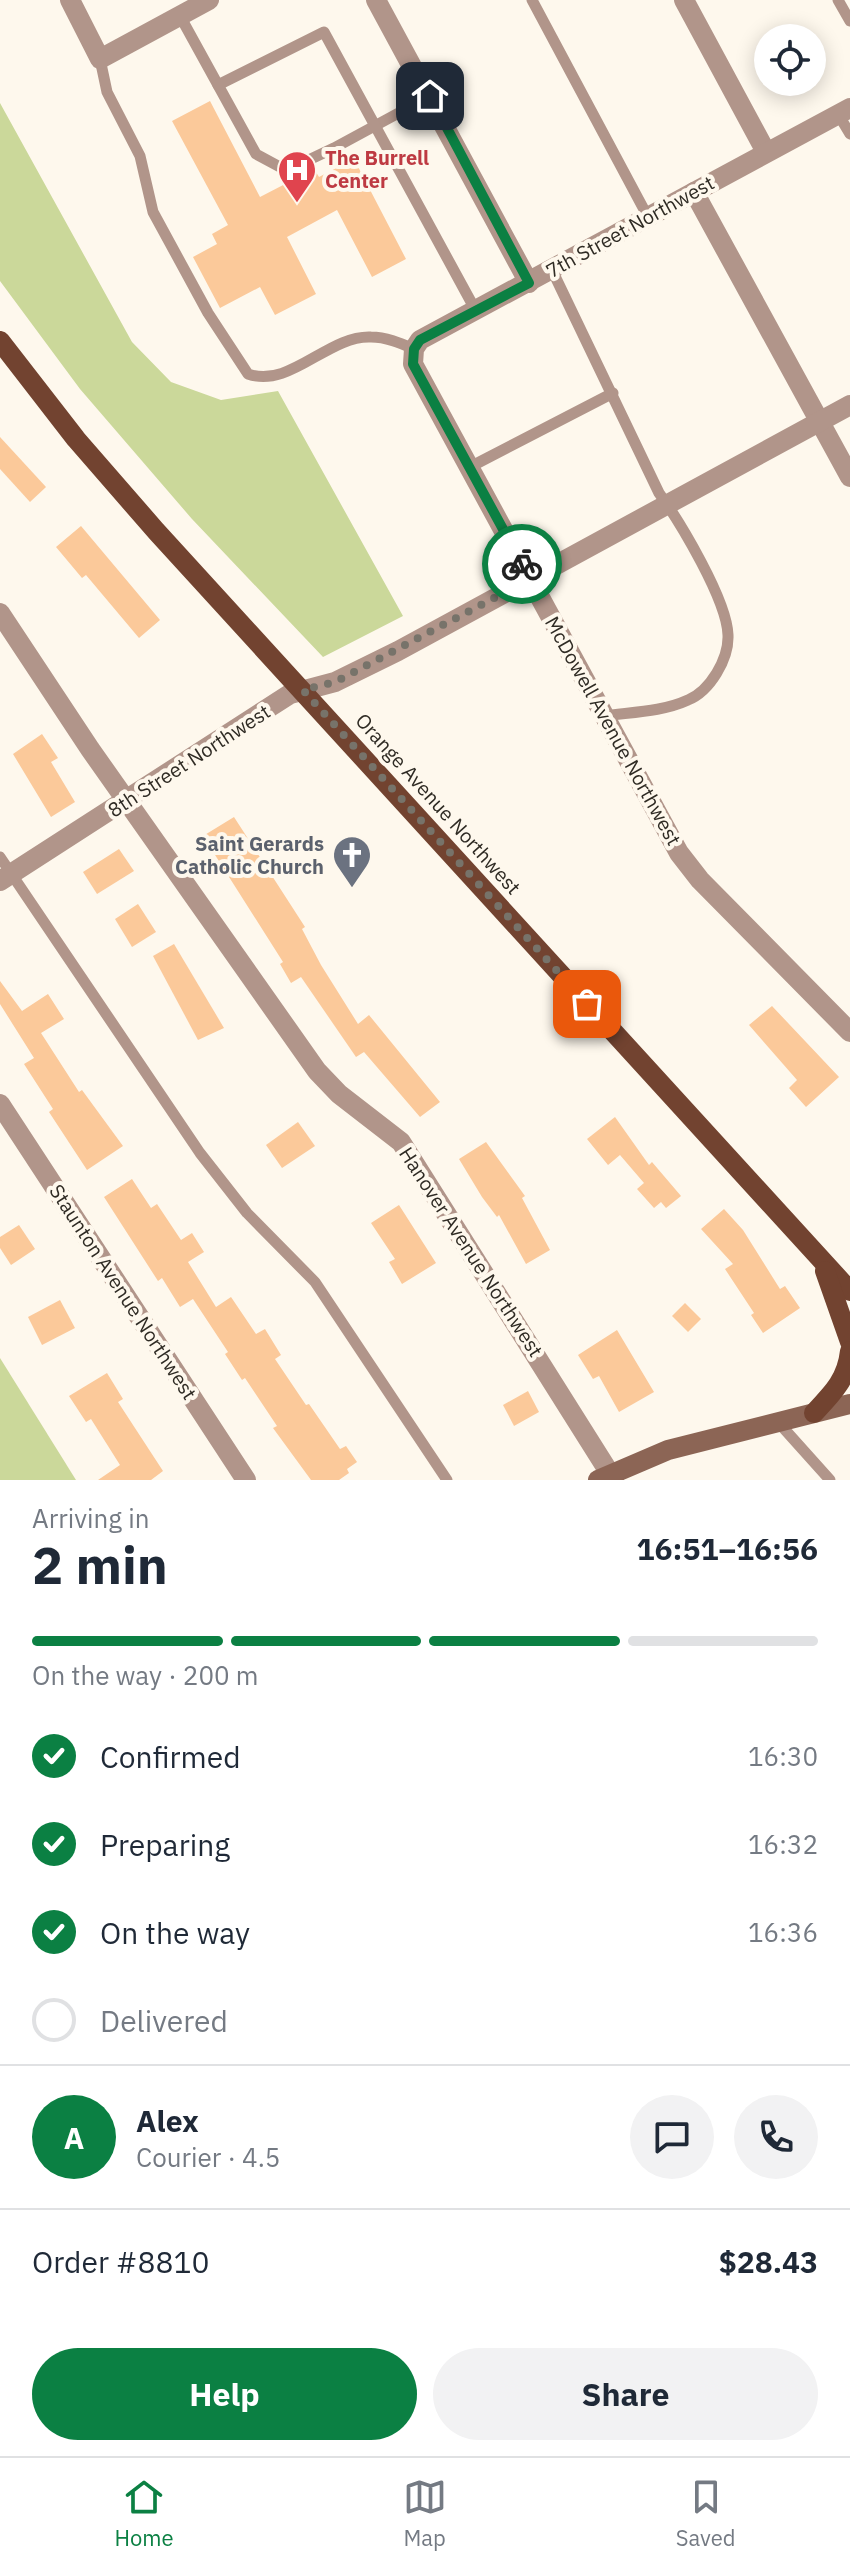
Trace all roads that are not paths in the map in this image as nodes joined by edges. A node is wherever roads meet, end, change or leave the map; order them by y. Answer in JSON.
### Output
{"nodes":[{"id":1,"x":70,"y":0,"type":"edge"},
{"id":2,"x":209,"y":0,"type":"edge"},
{"id":3,"x":376,"y":0,"type":"edge"},
{"id":4,"x":532,"y":0,"type":"edge"},
{"id":5,"x":684,"y":0,"type":"edge"},
{"id":6,"x":838,"y":0,"type":"edge"},
{"id":7,"x":180,"y":16,"type":"junction"},
{"id":8,"x":850,"y":21,"type":"edge"},
{"id":9,"x":100,"y":59,"type":"junction"},
{"id":10,"x":218,"y":85,"type":"junction"},
{"id":11,"x":430,"y":96,"type":"junction"},
{"id":12,"x":844,"y":111,"type":"edge"},
{"id":13,"x":376,"y":125,"type":"junction"},
{"id":14,"x":850,"y":134,"type":"edge"},
{"id":15,"x":766,"y":152,"type":"junction"},
{"id":16,"x":694,"y":192,"type":"junction"},
{"id":17,"x":648,"y":217,"type":"junction"},
{"id":18,"x":552,"y":270,"type":"junction"},
{"id":19,"x":529,"y":283,"type":"junction"},
{"id":20,"x":476,"y":311,"type":"junction"},
{"id":21,"x":0,"y":341,"type":"edge"},
{"id":22,"x":414,"y":349,"type":"junction"},
{"id":23,"x":613,"y":393,"type":"junction"},
{"id":24,"x":850,"y":405,"type":"edge"},
{"id":25,"x":820,"y":422,"type":"junction"},
{"id":26,"x":468,"y":468,"type":"junction"},
{"id":27,"x":850,"y":477,"type":"edge"},
{"id":28,"x":667,"y":504,"type":"junction"},
{"id":29,"x":530,"y":579,"type":"junction"},
{"id":30,"x":0,"y":613,"type":"edge"},
{"id":31,"x":303,"y":690,"type":"junction"},
{"id":32,"x":603,"y":716,"type":"junction"},
{"id":33,"x":126,"y":802,"type":"junction"},
{"id":34,"x":4,"y":871,"type":"edge"},
{"id":35,"x":850,"y":1032,"type":"edge"},
{"id":36,"x":0,"y":1104,"type":"edge"},
{"id":37,"x":818,"y":1256,"type":"junction"},
{"id":38,"x":850,"y":1291,"type":"edge"},
{"id":39,"x":850,"y":1342,"type":"edge"},
{"id":40,"x":850,"y":1351,"type":"edge"},
{"id":41,"x":850,"y":1404,"type":"edge"},
{"id":42,"x":814,"y":1413,"type":"junction"},
{"id":43,"x":778,"y":1422,"type":"junction"},
{"id":44,"x":607,"y":1478,"type":"edge"},
{"id":45,"x":246,"y":1480,"type":"edge"},
{"id":46,"x":447,"y":1480,"type":"edge"},
{"id":47,"x":830,"y":1480,"type":"edge"}],
"edges":[{"from":1,"to":9,"type":"street"},
{"from":2,"to":7,"type":"street"},
{"from":3,"to":11,"type":"street"},
{"from":4,"to":17,"type":"lane"},
{"from":5,"to":15,"type":"street"},
{"from":6,"to":8,"type":"lane"},
{"from":7,"to":9,"type":"street"},
{"from":7,"to":10,"type":"lane"},
{"from":9,"to":22,"type":"lane"},
{"from":10,"to":13,"type":"lane"},
{"from":10,"to":13,"type":"lane"},
{"from":11,"to":13,"type":"lane"},
{"from":11,"to":19,"type":"street"},
{"from":12,"to":14,"type":"lane"},
{"from":12,"to":15,"type":"street","name":"7th Street Northwest"},
{"from":13,"to":20,"type":"lane"},
{"from":15,"to":16,"type":"street","name":"7th Street Northwest"},
{"from":16,"to":17,"type":"street","name":"7th Street Northwest"},
{"from":16,"to":25,"type":"street"},
{"from":17,"to":18,"type":"street","name":"7th Street Northwest"},
{"from":18,"to":19,"type":"street","name":"7th Street Northwest"},
{"from":18,"to":23,"type":"lane"},
{"from":19,"to":20,"type":"street","name":"7th Street Northwest"},
{"from":20,"to":22,"type":"street","name":"7th Street Northwest"},
{"from":21,"to":31,"type":"main road","name":"Orange Avenue Northwest"},
{"from":22,"to":26,"type":"street","name":"McDowell Avenue Northwest"},
{"from":23,"to":26,"type":"lane"},
{"from":23,"to":28,"type":"lane"},
{"from":24,"to":25,"type":"street","name":"8th Street Northwest"},
{"from":25,"to":27,"type":"street"},
{"from":25,"to":28,"type":"street","name":"8th Street Northwest"},
{"from":26,"to":29,"type":"street","name":"McDowell Avenue Northwest"},
{"from":28,"to":29,"type":"street","name":"8th Street Northwest"},
{"from":28,"to":32,"type":"lane"},
{"from":29,"to":31,"type":"street","name":"8th Street Northwest"},
{"from":29,"to":32,"type":"street","name":"McDowell Avenue Northwest"},
{"from":30,"to":33,"type":"street","name":"Hanover Avenue Northwest"},
{"from":31,"to":33,"type":"street","name":"8th Street Northwest"},
{"from":31,"to":37,"type":"main road","name":"Orange Avenue Northwest"},
{"from":32,"to":35,"type":"street","name":"McDowell Avenue Northwest"},
{"from":33,"to":34,"type":"street","name":"8th Street Northwest"},
{"from":33,"to":44,"type":"street","name":"Hanover Avenue Northwest"},
{"from":34,"to":46,"type":"lane"},
{"from":36,"to":45,"type":"street","name":"Staunton Avenue Northwest"},
{"from":37,"to":38,"type":"main road","name":"Orange Avenue Northwest"},
{"from":37,"to":39,"type":"main road"},
{"from":40,"to":42,"type":"main road"},
{"from":41,"to":42,"type":"main road"},
{"from":42,"to":43,"type":"main road"},
{"from":43,"to":44,"type":"main road"},
{"from":43,"to":47,"type":"lane"}]}
